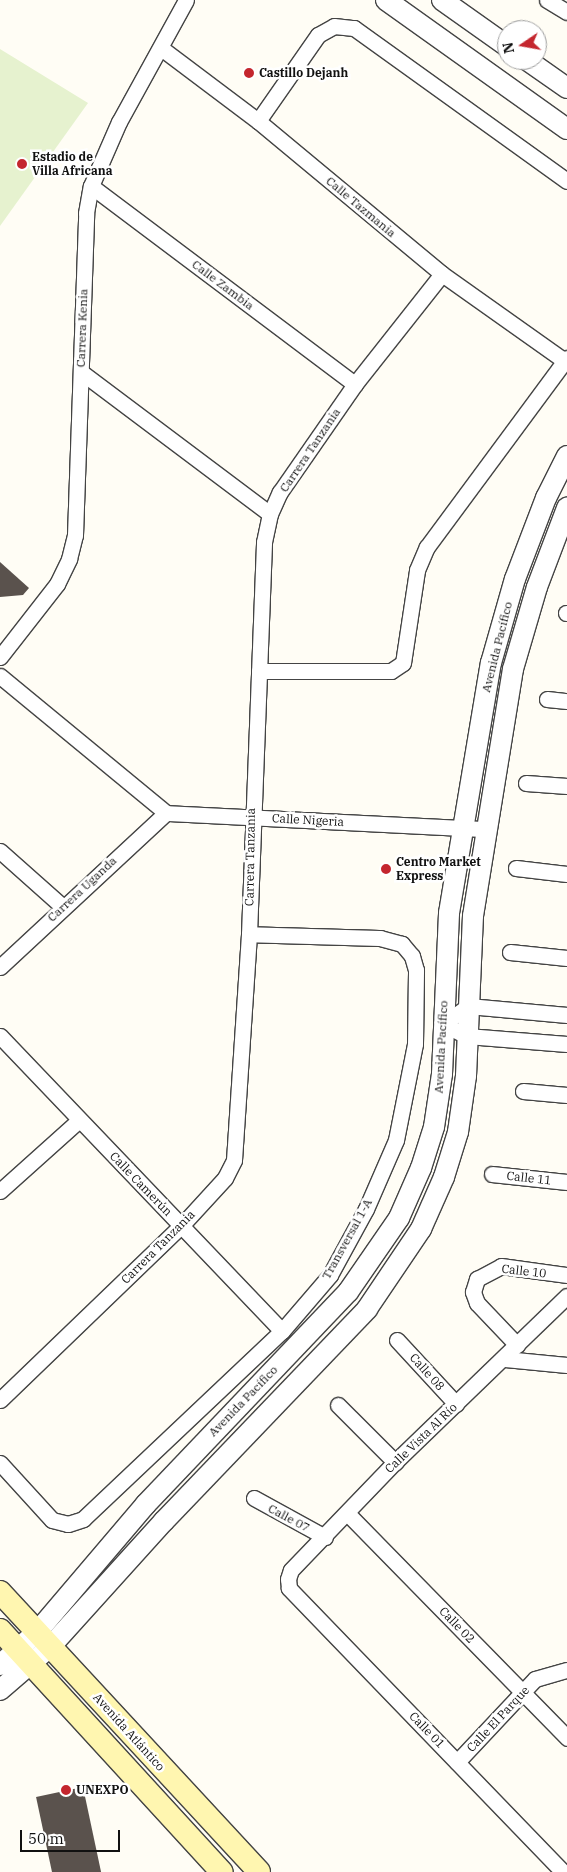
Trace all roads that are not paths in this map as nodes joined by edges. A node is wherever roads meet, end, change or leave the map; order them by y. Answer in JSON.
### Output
{"nodes":[{"id":1,"x":186,"y":0,"type":"edge"},
{"id":2,"x":386,"y":0,"type":"edge"},
{"id":3,"x":442,"y":0,"type":"edge"},
{"id":4,"x":497,"y":39,"type":"edge"},
{"id":5,"x":161,"y":48,"type":"junction"},
{"id":6,"x":541,"y":70,"type":"edge"},
{"id":7,"x":567,"y":88,"type":"edge"},
{"id":8,"x":258,"y":121,"type":"junction"},
{"id":9,"x":567,"y":129,"type":"edge"},
{"id":10,"x":567,"y":181,"type":"edge"},
{"id":11,"x":91,"y":186,"type":"junction"},
{"id":12,"x":442,"y":274,"type":"junction"},
{"id":13,"x":566,"y":360,"type":"edge"},
{"id":14,"x":81,"y":372,"type":"junction"},
{"id":15,"x":355,"y":384,"type":"junction"},
{"id":16,"x":567,"y":456,"type":"edge"},
{"id":17,"x":567,"y":508,"type":"edge"},
{"id":18,"x":270,"y":514,"type":"junction"},
{"id":19,"x":0,"y":657,"type":"edge"},
{"id":20,"x":259,"y":671,"type":"junction"},
{"id":21,"x":0,"y":676,"type":"edge"},
{"id":22,"x":547,"y":699,"type":"dead end"},
{"id":23,"x":567,"y":701,"type":"edge"},
{"id":24,"x":526,"y":783,"type":"dead end"},
{"id":25,"x":567,"y":786,"type":"edge"},
{"id":26,"x":166,"y":813,"type":"junction"},
{"id":27,"x":250,"y":817,"type":"junction"},
{"id":28,"x":461,"y":828,"type":"junction"},
{"id":29,"x":484,"y":829,"type":"junction"},
{"id":30,"x":0,"y":851,"type":"edge"},
{"id":31,"x":516,"y":868,"type":"dead end"},
{"id":32,"x":567,"y":874,"type":"edge"},
{"id":33,"x":63,"y":907,"type":"junction"},
{"id":34,"x":248,"y":934,"type":"junction"},
{"id":35,"x":510,"y":952,"type":"dead end"},
{"id":36,"x":567,"y":958,"type":"edge"},
{"id":37,"x":0,"y":967,"type":"edge"},
{"id":38,"x":468,"y":1006,"type":"junction"},
{"id":39,"x":567,"y":1014,"type":"edge"},
{"id":40,"x":443,"y":1024,"type":"junction"},
{"id":41,"x":0,"y":1036,"type":"edge"},
{"id":42,"x":467,"y":1036,"type":"junction"},
{"id":43,"x":567,"y":1044,"type":"edge"},
{"id":44,"x":523,"y":1092,"type":"dead end"},
{"id":45,"x":567,"y":1095,"type":"edge"},
{"id":46,"x":79,"y":1120,"type":"junction"},
{"id":47,"x":492,"y":1174,"type":"dead end"},
{"id":48,"x":567,"y":1182,"type":"edge"},
{"id":49,"x":0,"y":1191,"type":"edge"},
{"id":50,"x":181,"y":1226,"type":"junction"},
{"id":51,"x":567,"y":1275,"type":"edge"},
{"id":52,"x":567,"y":1296,"type":"edge"},
{"id":53,"x":282,"y":1331,"type":"junction"},
{"id":54,"x":397,"y":1340,"type":"dead end"},
{"id":55,"x":517,"y":1345,"type":"junction"},
{"id":56,"x":505,"y":1359,"type":"junction"},
{"id":57,"x":567,"y":1365,"type":"edge"},
{"id":58,"x":0,"y":1400,"type":"edge"},
{"id":59,"x":456,"y":1404,"type":"junction"},
{"id":60,"x":338,"y":1405,"type":"dead end"},
{"id":61,"x":187,"y":1460,"type":"junction"},
{"id":62,"x":395,"y":1462,"type":"junction"},
{"id":63,"x":0,"y":1463,"type":"edge"},
{"id":64,"x":210,"y":1472,"type":"junction"},
{"id":65,"x":254,"y":1498,"type":"dead end"},
{"id":66,"x":347,"y":1513,"type":"junction"},
{"id":67,"x":325,"y":1537,"type":"junction"},
{"id":68,"x":290,"y":1588,"type":"joint"},
{"id":69,"x":0,"y":1592,"type":"edge"},
{"id":70,"x":0,"y":1630,"type":"edge"},
{"id":71,"x":44,"y":1639,"type":"junction"},
{"id":72,"x":25,"y":1657,"type":"junction"},
{"id":73,"x":0,"y":1665,"type":"edge"},
{"id":74,"x":567,"y":1670,"type":"edge"},
{"id":75,"x":0,"y":1690,"type":"edge"},
{"id":76,"x":524,"y":1693,"type":"junction"},
{"id":77,"x":567,"y":1738,"type":"edge"},
{"id":78,"x":457,"y":1762,"type":"junction"},
{"id":79,"x":222,"y":1872,"type":"edge"},
{"id":80,"x":259,"y":1872,"type":"edge"},
{"id":81,"x":563,"y":1872,"type":"edge"}],
"edges":[{"from":1,"to":5,"type":"street","name":"Carrera Kenia"},
{"from":2,"to":9,"type":"street"},
{"from":3,"to":4,"type":"street"},
{"from":5,"to":8,"type":"street","name":"Calle Tazmania"},
{"from":5,"to":11,"type":"street","name":"Carrera Kenia"},
{"from":6,"to":7,"type":"street"},
{"from":8,"to":10,"type":"street"},
{"from":8,"to":12,"type":"street","name":"Calle Tazmania"},
{"from":11,"to":14,"type":"street","name":"Carrera Kenia"},
{"from":11,"to":15,"type":"street","name":"Calle Zambia"},
{"from":12,"to":13,"type":"street","name":"Calle Tazmania"},
{"from":12,"to":15,"type":"street","name":"Carrera Tanzania"},
{"from":13,"to":20,"type":"street"},
{"from":14,"to":18,"type":"street"},
{"from":14,"to":19,"type":"street","name":"Carrera Kenia"},
{"from":15,"to":18,"type":"street","name":"Carrera Tanzania"},
{"from":16,"to":28,"type":"street","name":"Avenida Pacífico"},
{"from":17,"to":29,"type":"street","name":"Avenida Pacífico"},
{"from":18,"to":20,"type":"street","name":"Carrera Tanzania"},
{"from":20,"to":27,"type":"street","name":"Carrera Tanzania"},
{"from":21,"to":26,"type":"street"},
{"from":22,"to":23,"type":"street"},
{"from":24,"to":25,"type":"street"},
{"from":26,"to":27,"type":"street","name":"Calle Nigeria"},
{"from":26,"to":33,"type":"street","name":"Carrera Uganda"},
{"from":27,"to":28,"type":"street","name":"Calle Nigeria"},
{"from":27,"to":34,"type":"street","name":"Carrera Tanzania"},
{"from":28,"to":29,"type":"street","name":"Calle Nigeria"},
{"from":28,"to":40,"type":"street","name":"Avenida Pacífico"},
{"from":29,"to":38,"type":"street","name":"Avenida Pacífico"},
{"from":30,"to":33,"type":"street"},
{"from":31,"to":32,"type":"street"},
{"from":33,"to":37,"type":"street","name":"Carrera Uganda"},
{"from":34,"to":50,"type":"street","name":"Carrera Tanzania"},
{"from":34,"to":53,"type":"street","name":"Transversal 1-A"},
{"from":35,"to":36,"type":"street"},
{"from":38,"to":39,"type":"street"},
{"from":38,"to":40,"type":"street"},
{"from":38,"to":42,"type":"street","name":"Avenida Pacífico"},
{"from":40,"to":42,"type":"street"},
{"from":40,"to":61,"type":"street","name":"Avenida Pacífico"},
{"from":41,"to":46,"type":"street","name":"Calle Camerún"},
{"from":42,"to":43,"type":"street"},
{"from":42,"to":64,"type":"street","name":"Avenida Pacífico"},
{"from":44,"to":45,"type":"street"},
{"from":46,"to":49,"type":"street"},
{"from":46,"to":50,"type":"street","name":"Calle Camerún"},
{"from":47,"to":48,"type":"street","name":"Calle 11"},
{"from":50,"to":53,"type":"street","name":"Calle Camerún"},
{"from":50,"to":58,"type":"street","name":"Carrera Tanzania"},
{"from":51,"to":55,"type":"street","name":"Calle 10"},
{"from":52,"to":55,"type":"street","name":"Calle Vista Al Río"},
{"from":53,"to":63,"type":"street","name":"Transversal 1-A"},
{"from":54,"to":59,"type":"street","name":"Calle 08"},
{"from":55,"to":56,"type":"street","name":"Calle Vista Al Río"},
{"from":56,"to":57,"type":"street"},
{"from":56,"to":59,"type":"street","name":"Calle Vista Al Río"},
{"from":59,"to":62,"type":"street","name":"Calle Vista Al Río"},
{"from":60,"to":62,"type":"street"},
{"from":61,"to":64,"type":"street"},
{"from":61,"to":71,"type":"street","name":"Avenida Pacífico"},
{"from":62,"to":66,"type":"street","name":"Calle Vista Al Río"},
{"from":64,"to":71,"type":"street","name":"Avenida Pacífico"},
{"from":65,"to":67,"type":"street","name":"Calle 07"},
{"from":66,"to":67,"type":"street","name":"Calle Vista Al Río"},
{"from":66,"to":76,"type":"street","name":"Calle 02"},
{"from":67,"to":68,"type":"street","name":"Calle Vista Al Río"},
{"from":68,"to":78,"type":"street","name":"Calle 01"},
{"from":69,"to":71,"type":"main road","name":"Avenida Atlántico"},
{"from":70,"to":72,"type":"main road"},
{"from":71,"to":72,"type":"street"},
{"from":71,"to":80,"type":"main road","name":"Avenida Atlántico"},
{"from":72,"to":73,"type":"street"},
{"from":72,"to":75,"type":"street"},
{"from":72,"to":79,"type":"main road"},
{"from":74,"to":76,"type":"street","name":"Calle El Parque"},
{"from":76,"to":77,"type":"street","name":"Calle 02"},
{"from":76,"to":78,"type":"street","name":"Calle El Parque"},
{"from":78,"to":81,"type":"street","name":"Calle 01"}]}
